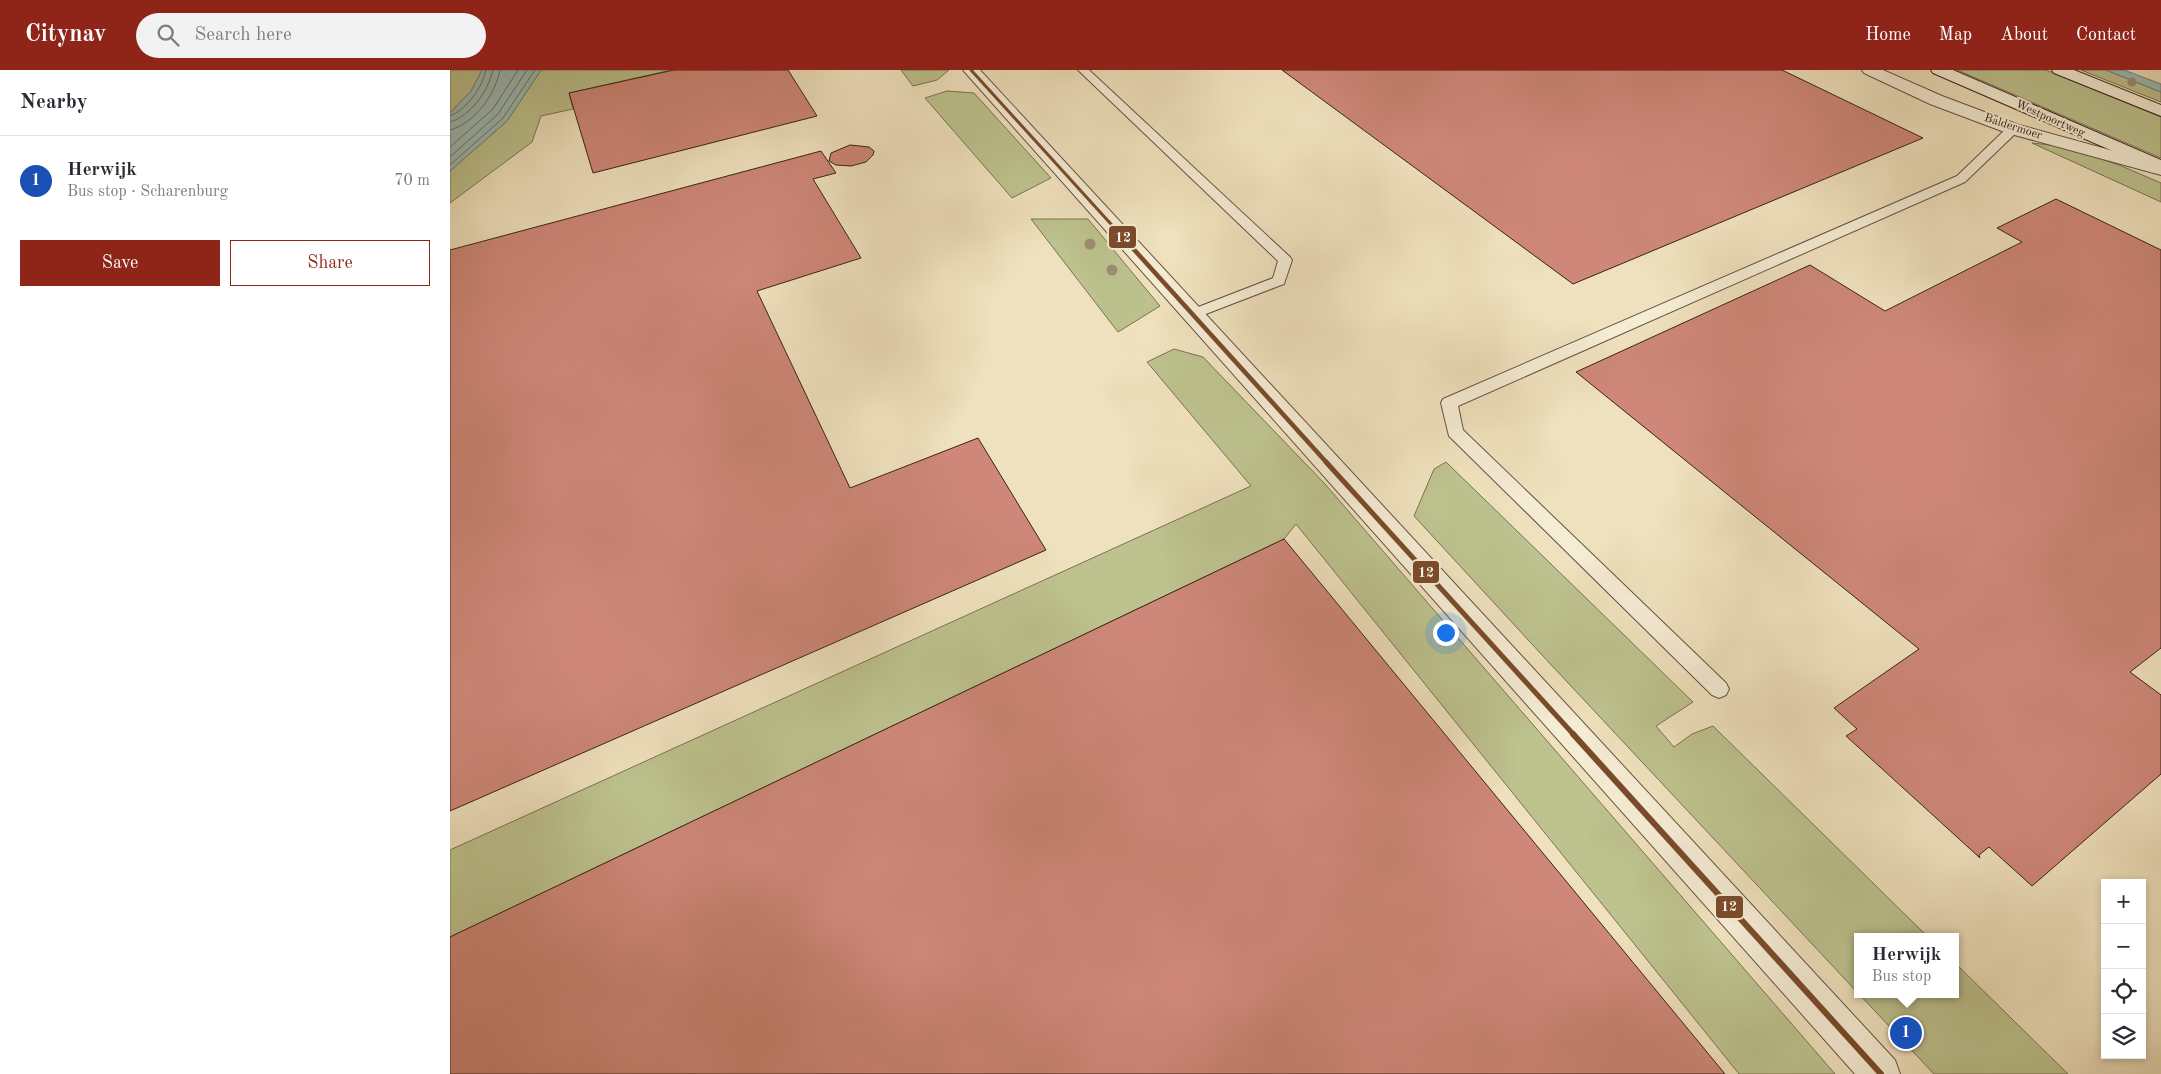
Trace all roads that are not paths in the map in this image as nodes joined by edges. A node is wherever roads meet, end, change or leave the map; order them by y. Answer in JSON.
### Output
{"nodes":[{"id":1,"x":971,"y":70,"type":"edge"},
{"id":2,"x":1083,"y":70,"type":"edge"},
{"id":3,"x":1870,"y":70,"type":"edge"},
{"id":4,"x":1939,"y":70,"type":"edge"},
{"id":5,"x":2060,"y":70,"type":"edge"},
{"id":6,"x":2161,"y":111,"type":"edge"},
{"id":7,"x":2014,"y":129,"type":"junction"},
{"id":8,"x":2161,"y":169,"type":"edge"},
{"id":9,"x":1193,"y":314,"type":"junction"},
{"id":10,"x":1718,"y":689,"type":"dead end"},
{"id":11,"x":1881,"y":1074,"type":"edge"}],
"edges":[{"from":1,"to":9,"type":"street"},
{"from":2,"to":9,"type":"lane"},
{"from":3,"to":7,"type":"street","name":"Baldermoer"},
{"from":4,"to":8,"type":"street","name":"Westpoortweg"},
{"from":5,"to":6,"type":"street"},
{"from":7,"to":8,"type":"street","name":"Baldermoer"},
{"from":7,"to":10,"type":"lane"},
{"from":9,"to":11,"type":"street"}]}
